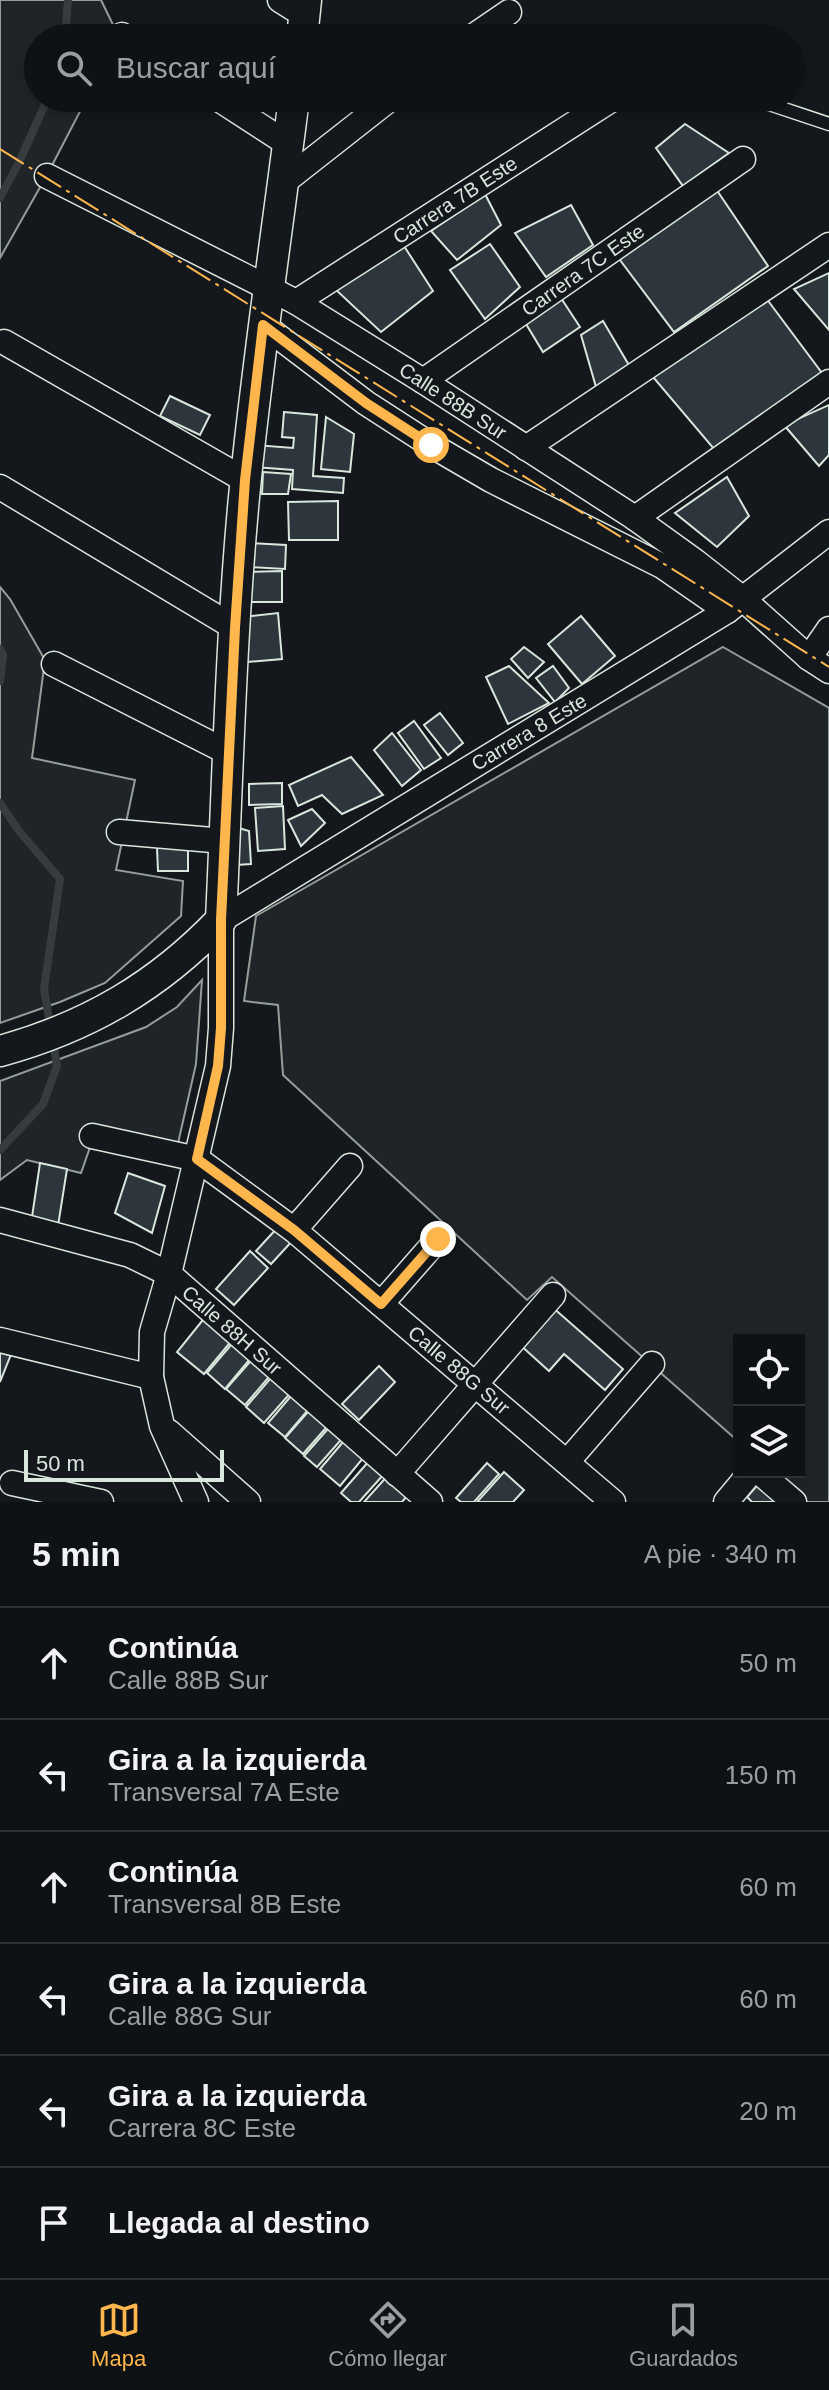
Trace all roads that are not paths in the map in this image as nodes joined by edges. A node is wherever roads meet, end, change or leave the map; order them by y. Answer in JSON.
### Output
{"nodes":[{"id":1,"x":509,"y":12,"type":"dead end"},
{"id":2,"x":491,"y":24,"type":"edge"},
{"id":3,"x":239,"y":112,"type":"edge"},
{"id":4,"x":292,"y":112,"type":"edge"},
{"id":5,"x":373,"y":112,"type":"edge"},
{"id":6,"x":592,"y":112,"type":"edge"},
{"id":7,"x":793,"y":112,"type":"edge"},
{"id":8,"x":829,"y":124,"type":"edge"},
{"id":9,"x":288,"y":144,"type":"junction"},
{"id":10,"x":743,"y":159,"type":"dead end"},
{"id":11,"x":47,"y":176,"type":"dead end"},
{"id":12,"x":284,"y":182,"type":"junction"},
{"id":13,"x":829,"y":245,"type":"edge"},
{"id":14,"x":268,"y":288,"type":"junction"},
{"id":15,"x":296,"y":302,"type":"junction"},
{"id":16,"x":263,"y":325,"type":"junction"},
{"id":17,"x":4,"y":342,"type":"dead end"},
{"id":18,"x":423,"y":381,"type":"junction"},
{"id":19,"x":829,"y":382,"type":"edge"},
{"id":20,"x":526,"y":448,"type":"junction"},
{"id":21,"x":245,"y":480,"type":"junction"},
{"id":22,"x":0,"y":487,"type":"edge"},
{"id":23,"x":635,"y":518,"type":"junction"},
{"id":24,"x":829,"y":532,"type":"edge"},
{"id":25,"x":735,"y":605,"type":"junction"},
{"id":26,"x":235,"y":628,"type":"junction"},
{"id":27,"x":829,"y":629,"type":"edge"},
{"id":28,"x":54,"y":664,"type":"dead end"},
{"id":29,"x":819,"y":664,"type":"edge"},
{"id":30,"x":229,"y":753,"type":"junction"},
{"id":31,"x":119,"y":832,"type":"dead end"},
{"id":32,"x":224,"y":841,"type":"junction"},
{"id":33,"x":221,"y":920,"type":"junction"},
{"id":34,"x":4,"y":1050,"type":"edge"},
{"id":35,"x":92,"y":1136,"type":"dead end"},
{"id":36,"x":197,"y":1159,"type":"junction"},
{"id":37,"x":350,"y":1166,"type":"dead end"},
{"id":38,"x":0,"y":1220,"type":"edge"},
{"id":39,"x":294,"y":1230,"type":"junction"},
{"id":40,"x":438,"y":1239,"type":"dead end"},
{"id":41,"x":169,"y":1274,"type":"junction"},
{"id":42,"x":553,"y":1295,"type":"dead end"},
{"id":43,"x":381,"y":1304,"type":"junction"},
{"id":44,"x":0,"y":1340,"type":"edge"},
{"id":45,"x":652,"y":1364,"type":"dead end"},
{"id":46,"x":151,"y":1377,"type":"junction"},
{"id":47,"x":475,"y":1384,"type":"junction"},
{"id":48,"x":162,"y":1426,"type":"junction"},
{"id":49,"x":567,"y":1462,"type":"junction"},
{"id":50,"x":397,"y":1474,"type":"junction"},
{"id":51,"x":746,"y":1478,"type":"edge"},
{"id":52,"x":766,"y":1478,"type":"edge"},
{"id":53,"x":6,"y":1490,"type":"edge"},
{"id":54,"x":34,"y":1502,"type":"edge"},
{"id":55,"x":101,"y":1502,"type":"edge"},
{"id":56,"x":196,"y":1502,"type":"edge"},
{"id":57,"x":248,"y":1502,"type":"edge"},
{"id":58,"x":430,"y":1502,"type":"edge"},
{"id":59,"x":613,"y":1502,"type":"edge"},
{"id":60,"x":726,"y":1502,"type":"edge"},
{"id":61,"x":794,"y":1502,"type":"edge"}],
"edges":[{"from":1,"to":2,"type":"street"},
{"from":3,"to":9,"type":"street"},
{"from":4,"to":9,"type":"street"},
{"from":5,"to":12,"type":"street"},
{"from":6,"to":15,"type":"street","name":"Carrera 7B Este"},
{"from":7,"to":8,"type":"lane"},
{"from":9,"to":12,"type":"street"},
{"from":10,"to":18,"type":"street","name":"Carrera 7C Este"},
{"from":11,"to":14,"type":"street","name":"Calle 88B Sur"},
{"from":12,"to":14,"type":"street"},
{"from":13,"to":20,"type":"street"},
{"from":14,"to":15,"type":"street","name":"Calle 88B Sur"},
{"from":14,"to":16,"type":"street"},
{"from":15,"to":18,"type":"street","name":"Calle 88B Sur"},
{"from":16,"to":21,"type":"street"},
{"from":16,"to":25,"type":"street","name":"Calle 88B Sur"},
{"from":17,"to":21,"type":"street"},
{"from":18,"to":20,"type":"street","name":"Calle 88B Sur"},
{"from":19,"to":23,"type":"street"},
{"from":20,"to":23,"type":"street","name":"Calle 88B Sur"},
{"from":21,"to":26,"type":"street"},
{"from":22,"to":26,"type":"street"},
{"from":23,"to":25,"type":"street","name":"Calle 88B Sur"},
{"from":24,"to":25,"type":"street","name":"Carrera 8 Este"},
{"from":25,"to":29,"type":"street","name":"Calle 88B Sur"},
{"from":25,"to":33,"type":"street","name":"Carrera 8 Este"},
{"from":26,"to":30,"type":"street"},
{"from":27,"to":29,"type":"street"},
{"from":28,"to":30,"type":"street"},
{"from":30,"to":32,"type":"street"},
{"from":31,"to":32,"type":"street"},
{"from":32,"to":33,"type":"street"},
{"from":33,"to":34,"type":"street"},
{"from":33,"to":36,"type":"street"},
{"from":35,"to":36,"type":"street","name":"Calle 88G Sur"},
{"from":36,"to":39,"type":"street","name":"Calle 88G Sur"},
{"from":36,"to":41,"type":"street"},
{"from":37,"to":39,"type":"street"},
{"from":38,"to":41,"type":"street","name":"Calle 88H Sur"},
{"from":39,"to":43,"type":"street","name":"Calle 88G Sur"},
{"from":40,"to":43,"type":"street"},
{"from":41,"to":46,"type":"street"},
{"from":41,"to":50,"type":"street","name":"Calle 88H Sur"},
{"from":42,"to":47,"type":"street"},
{"from":43,"to":47,"type":"street","name":"Calle 88G Sur"},
{"from":44,"to":46,"type":"street"},
{"from":45,"to":49,"type":"street"},
{"from":46,"to":48,"type":"street"},
{"from":47,"to":49,"type":"street","name":"Calle 88G Sur"},
{"from":47,"to":50,"type":"street"},
{"from":48,"to":56,"type":"street"},
{"from":48,"to":57,"type":"street"},
{"from":49,"to":59,"type":"street","name":"Calle 88G Sur"},
{"from":50,"to":58,"type":"street","name":"Calle 88H Sur"},
{"from":51,"to":60,"type":"street"},
{"from":52,"to":61,"type":"street"},
{"from":53,"to":54,"type":"street"},
{"from":53,"to":55,"type":"street"}]}
